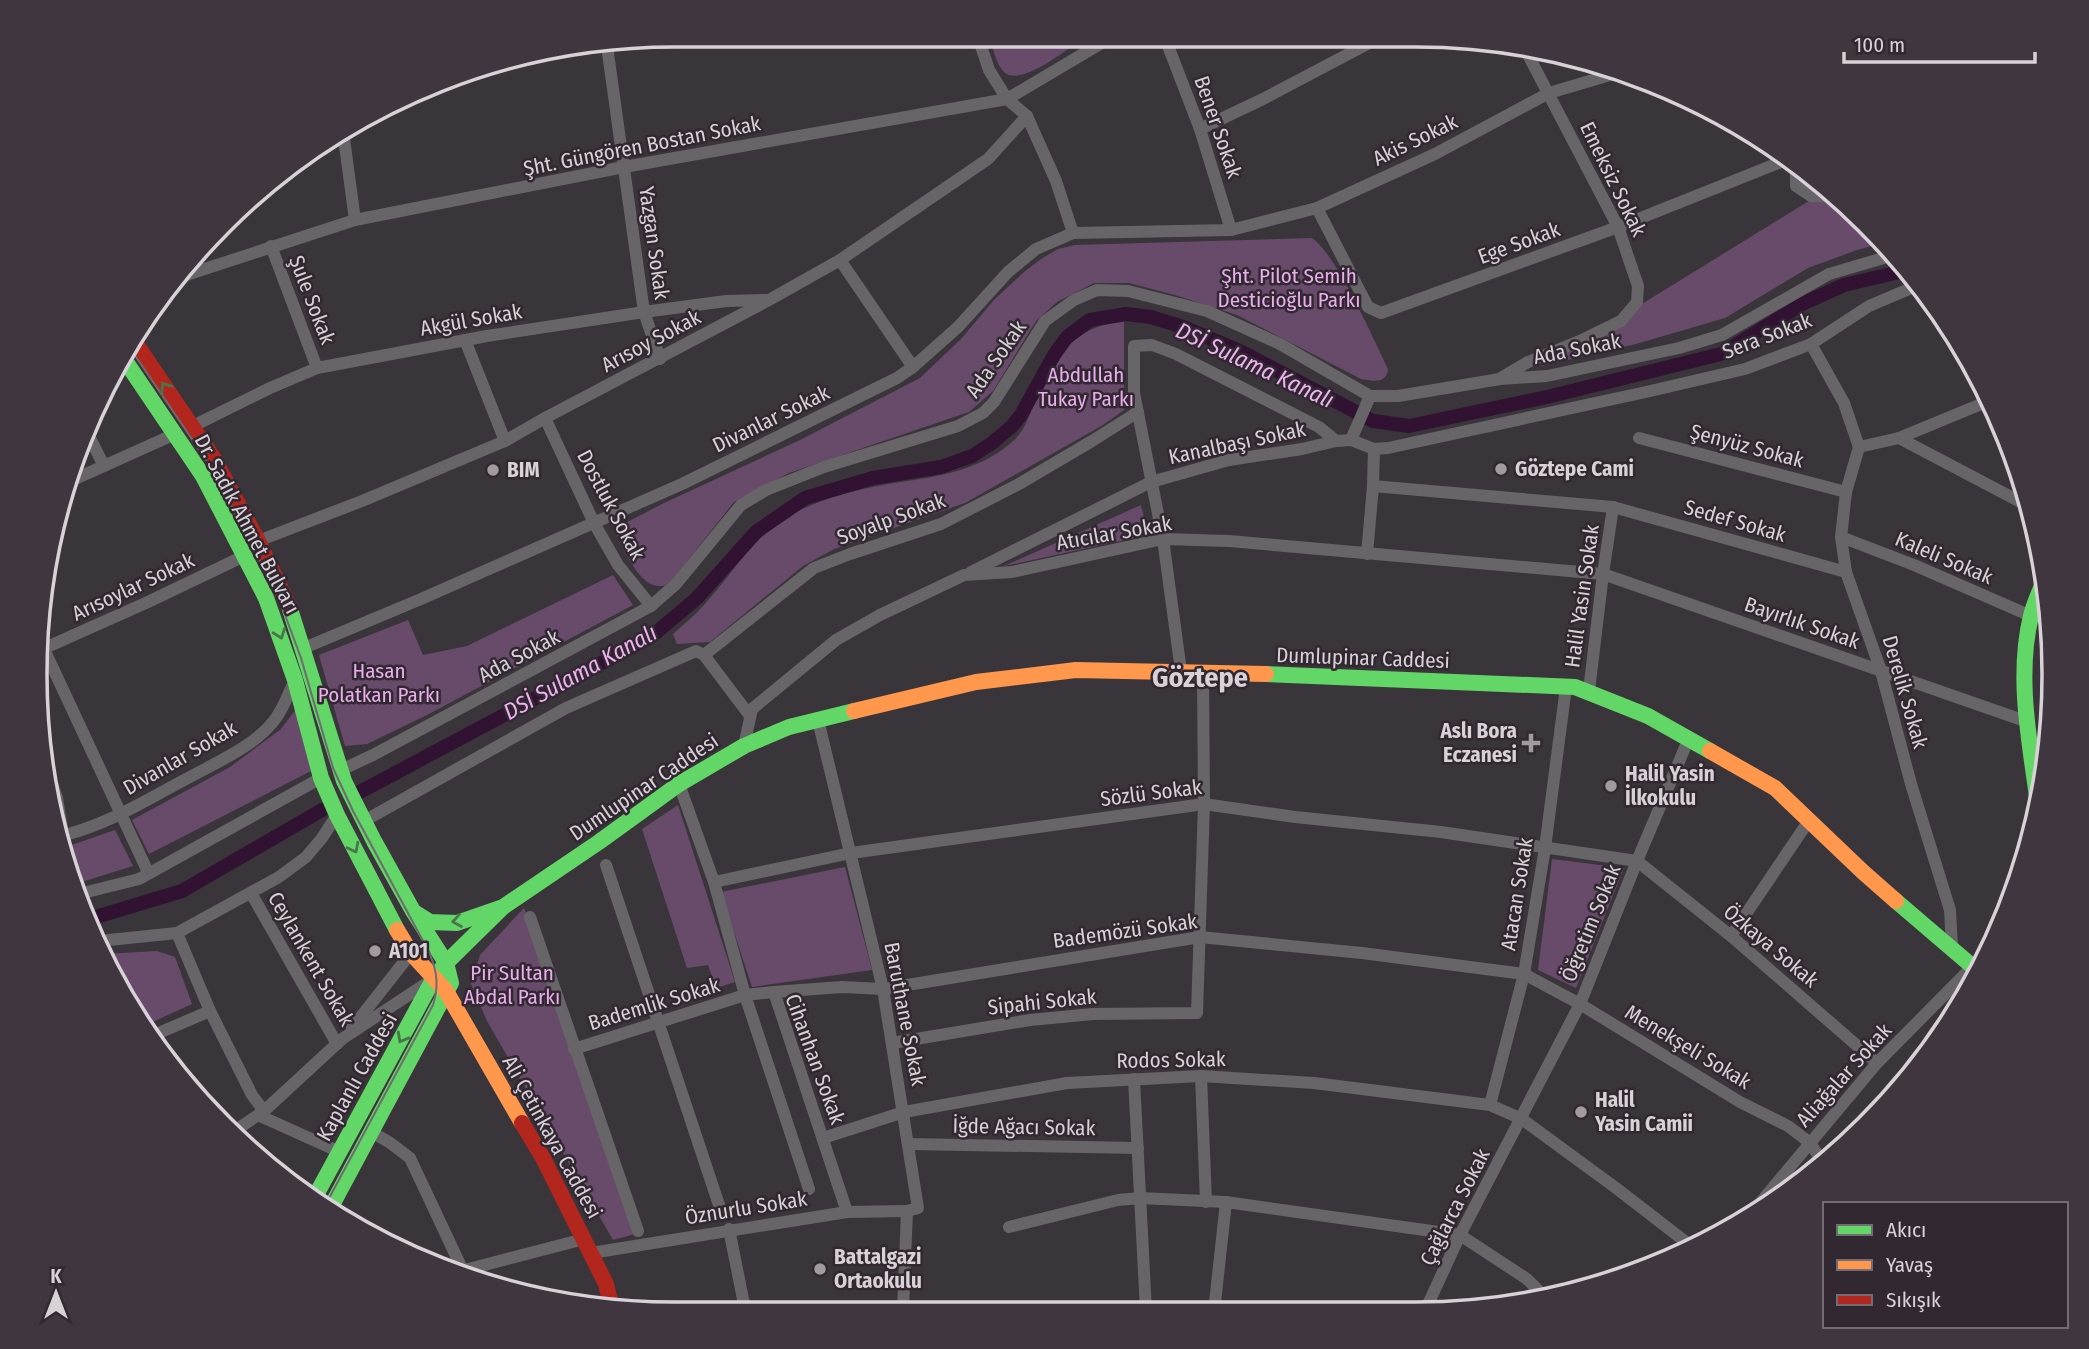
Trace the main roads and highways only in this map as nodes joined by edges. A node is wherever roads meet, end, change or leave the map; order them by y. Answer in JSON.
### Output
{"nodes":[{"id":1,"x":139,"y":348,"type":"edge"},
{"id":2,"x":129,"y":366,"type":"edge"},
{"id":3,"x":2037,"y":600,"type":"edge"},
{"id":4,"x":2034,"y":770,"type":"edge"},
{"id":5,"x":503,"y":907,"type":"junction"},
{"id":6,"x":413,"y":911,"type":"junction"},
{"id":7,"x":446,"y":963,"type":"junction"},
{"id":8,"x":1970,"y":965,"type":"edge"},
{"id":9,"x":434,"y":978,"type":"junction"},
{"id":10,"x":446,"y":991,"type":"junction"},
{"id":11,"x":318,"y":1191,"type":"edge"},
{"id":12,"x":334,"y":1201,"type":"edge"},
{"id":13,"x":609,"y":1298,"type":"edge"}],
"edges":[{"from":6,"to":1,"type":"main road","name":"Dr. Sadık Ahmet Bulvarı","one_way":true},
{"from":2,"to":9,"type":"main road","name":"Dr. Sadık Ahmet Bulvarı","one_way":true},
{"from":3,"to":4,"type":"main road"},
{"from":5,"to":6,"type":"main road","one_way":true},
{"from":5,"to":7,"type":"main road","name":"Dumlupinar Caddesi"},
{"from":5,"to":8,"type":"main road","name":"Dumlupinar Caddesi"},
{"from":6,"to":7,"type":"main road","name":"Dr. Sadık Ahmet Bulvarı"},
{"from":7,"to":9,"type":"main road","name":"Kaplanlı Caddesi"},
{"from":7,"to":10,"type":"main road"},
{"from":9,"to":10,"type":"main road","name":"Ali Çetinkaya Caddesi"},
{"from":9,"to":11,"type":"main road","name":"Kaplanlı Caddesi","one_way":true},
{"from":10,"to":12,"type":"main road","name":"Kaplanlı Caddesi"},
{"from":10,"to":13,"type":"main road","name":"Ali Çetinkaya Caddesi"}]}
